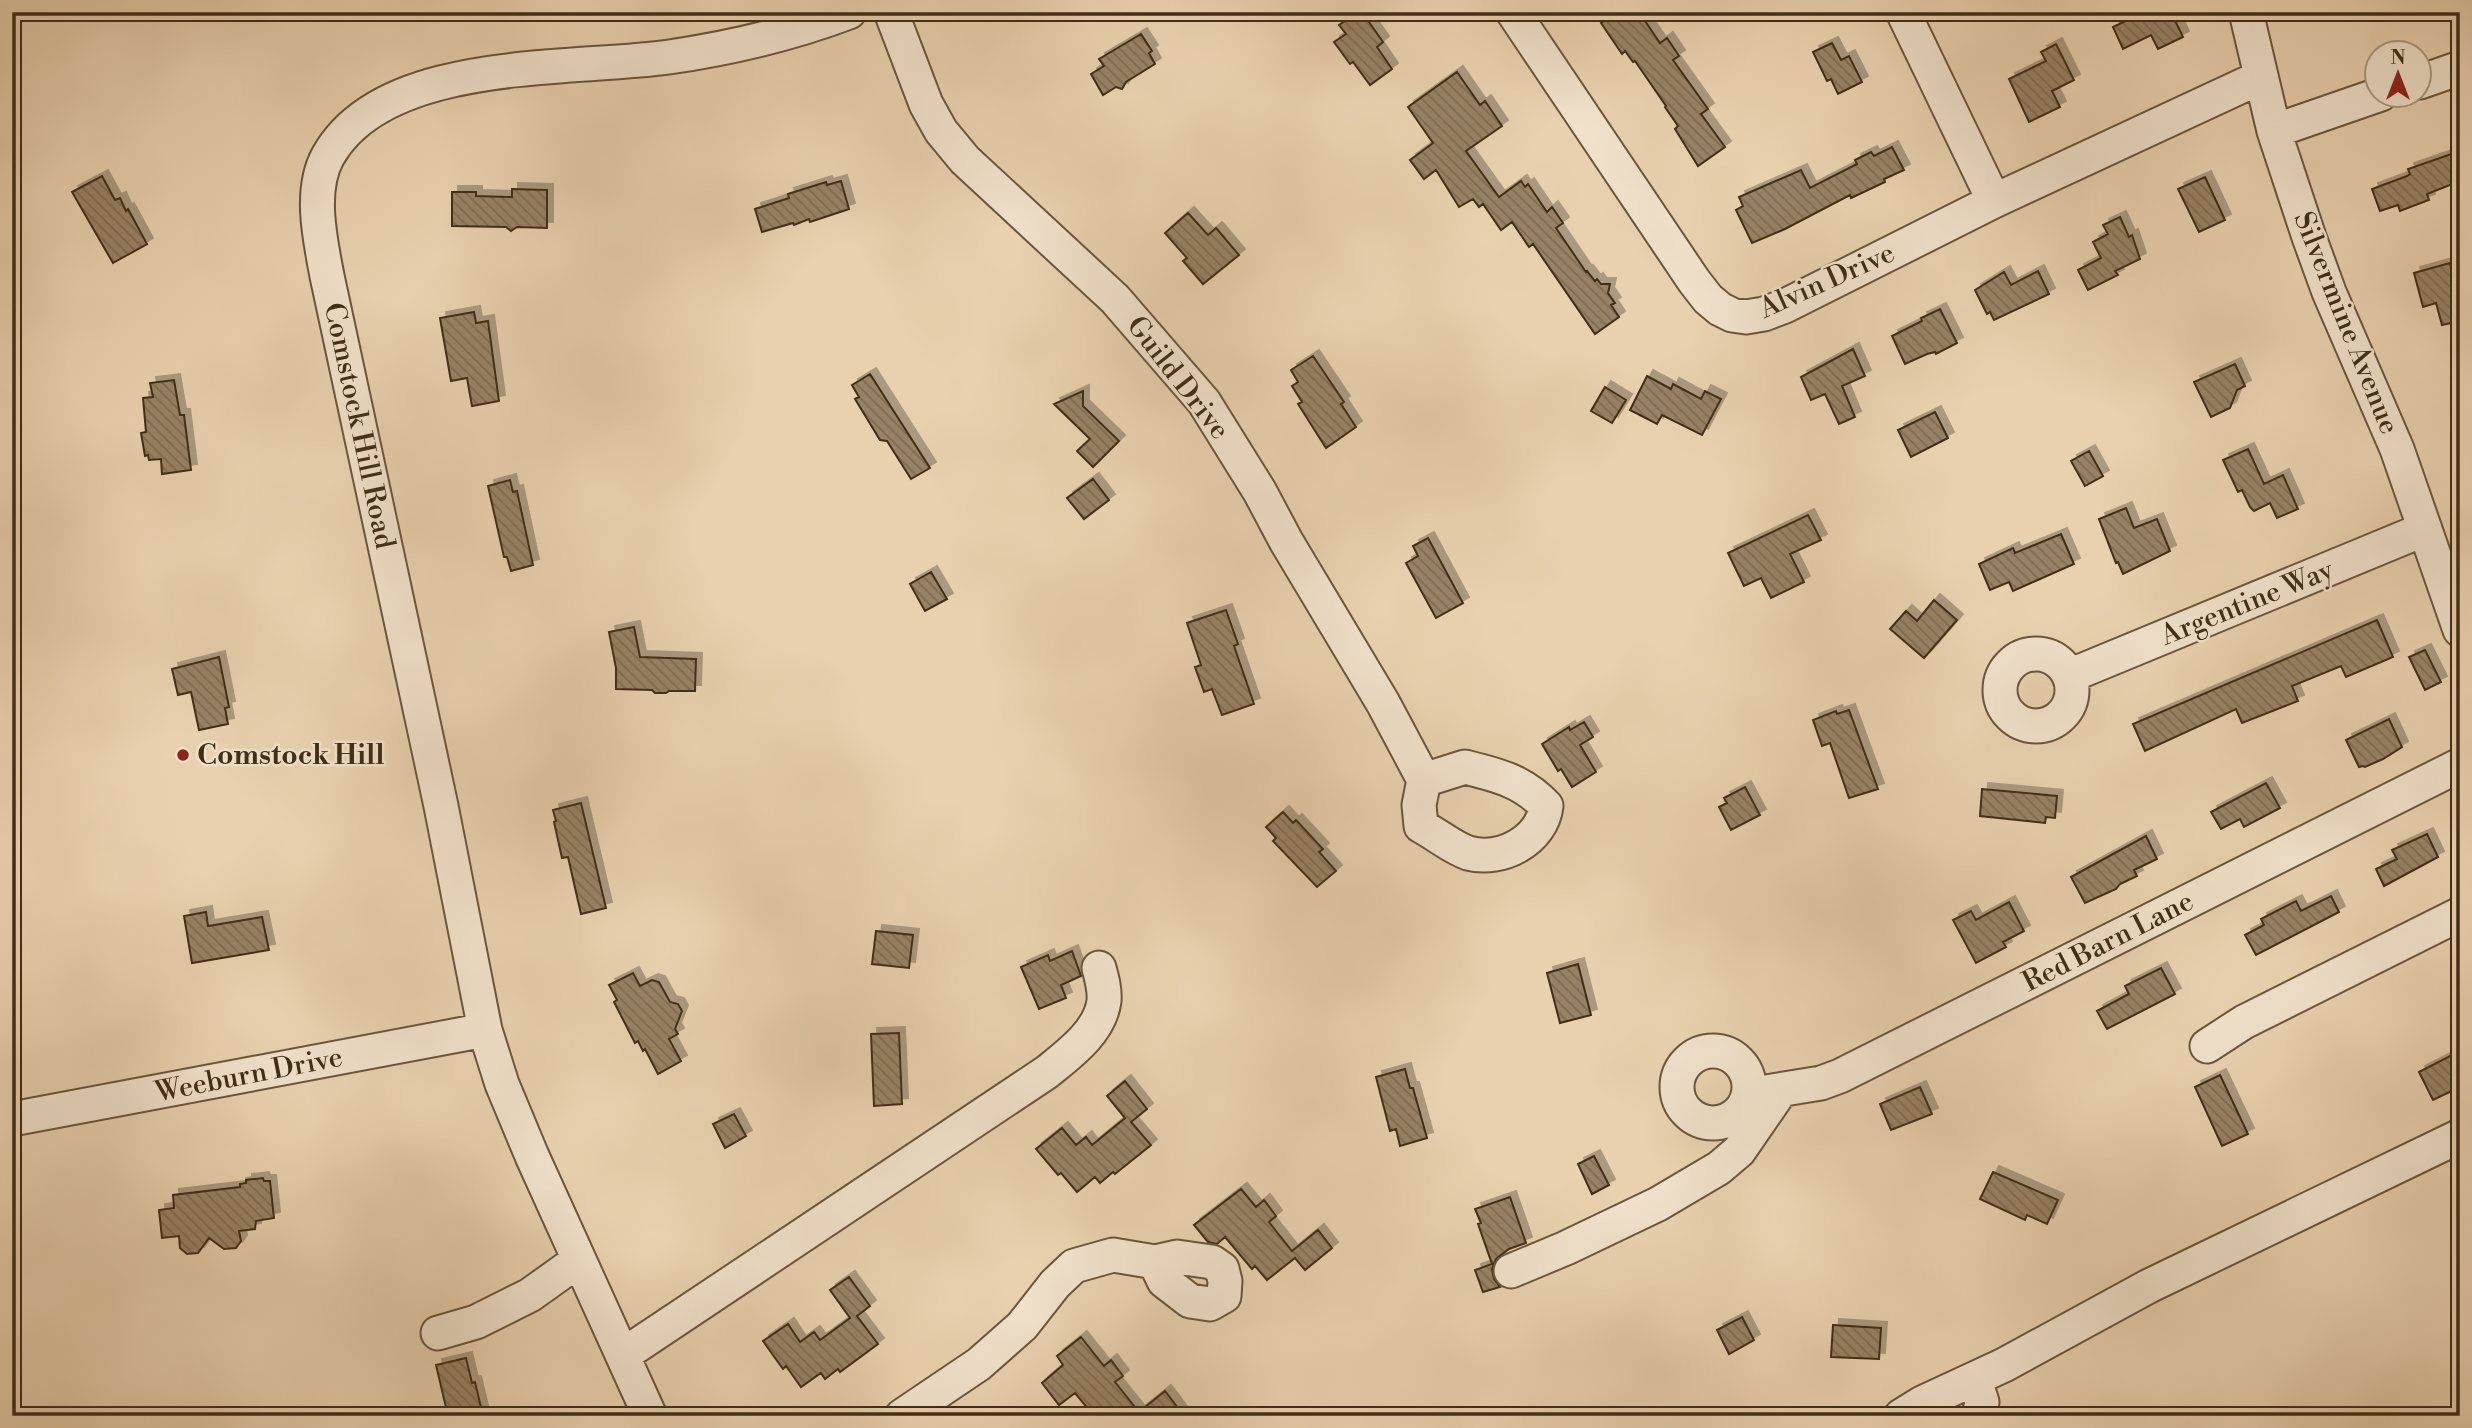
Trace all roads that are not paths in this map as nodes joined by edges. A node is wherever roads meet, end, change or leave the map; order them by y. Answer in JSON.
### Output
{"nodes":[{"id":1,"x":849,"y":12,"type":"edge"},
{"id":2,"x":891,"y":12,"type":"edge"},
{"id":3,"x":1513,"y":12,"type":"edge"},
{"id":4,"x":1903,"y":12,"type":"edge"},
{"id":5,"x":2246,"y":12,"type":"edge"},
{"id":6,"x":2460,"y":68,"type":"edge"},
{"id":7,"x":2261,"y":77,"type":"junction"},
{"id":8,"x":2434,"y":77,"type":"edge"},
{"id":9,"x":2364,"y":100,"type":"edge"},
{"id":10,"x":2274,"y":131,"type":"junction"},
{"id":11,"x":1994,"y":201,"type":"junction"},
{"id":12,"x":2425,"y":529,"type":"junction"},
{"id":13,"x":2460,"y":629,"type":"edge"},
{"id":14,"x":2069,"y":676,"type":"dead end"},
{"id":15,"x":2460,"y":765,"type":"edge"},
{"id":16,"x":1424,"y":780,"type":"dead end"},
{"id":17,"x":2460,"y":914,"type":"edge"},
{"id":18,"x":1099,"y":968,"type":"dead end"},
{"id":19,"x":485,"y":1030,"type":"junction"},
{"id":20,"x":2207,"y":1046,"type":"dead end"},
{"id":21,"x":1782,"y":1090,"type":"junction"},
{"id":22,"x":1748,"y":1095,"type":"dead end"},
{"id":23,"x":12,"y":1119,"type":"edge"},
{"id":24,"x":2460,"y":1136,"type":"edge"},
{"id":25,"x":579,"y":1260,"type":"junction"},
{"id":26,"x":1155,"y":1262,"type":"dead end"},
{"id":27,"x":1511,"y":1270,"type":"dead end"},
{"id":28,"x":438,"y":1333,"type":"dead end"},
{"id":29,"x":622,"y":1355,"type":"junction"},
{"id":30,"x":1981,"y":1403,"type":"edge"},
{"id":31,"x":650,"y":1416,"type":"edge"},
{"id":32,"x":902,"y":1416,"type":"edge"},
{"id":33,"x":1901,"y":1416,"type":"edge"}],
"edges":[{"from":1,"to":19,"type":"street","name":"Comstock Hill Road"},
{"from":2,"to":16,"type":"street","name":"Guild Drive"},
{"from":3,"to":11,"type":"street","name":"Alvin Drive"},
{"from":4,"to":11,"type":"street"},
{"from":5,"to":7,"type":"street","name":"Silvermine Avenue"},
{"from":6,"to":8,"type":"street"},
{"from":7,"to":10,"type":"street","name":"Silvermine Avenue"},
{"from":7,"to":11,"type":"street","name":"Alvin Drive"},
{"from":9,"to":10,"type":"street"},
{"from":10,"to":12,"type":"street","name":"Silvermine Avenue"},
{"from":12,"to":13,"type":"street","name":"Silvermine Avenue"},
{"from":12,"to":14,"type":"street","name":"Argentine Way"},
{"from":15,"to":21,"type":"street","name":"Red Barn Lane"},
{"from":17,"to":20,"type":"street"},
{"from":18,"to":29,"type":"street"},
{"from":19,"to":23,"type":"street","name":"Weeburn Drive"},
{"from":19,"to":25,"type":"street","name":"Comstock Hill Road"},
{"from":21,"to":22,"type":"street","name":"Red Barn Lane"},
{"from":21,"to":27,"type":"street"},
{"from":24,"to":30,"type":"street"},
{"from":25,"to":28,"type":"street"},
{"from":25,"to":29,"type":"street","name":"Comstock Hill Road"},
{"from":26,"to":32,"type":"street"},
{"from":29,"to":31,"type":"street","name":"Comstock Hill Road"},
{"from":30,"to":33,"type":"street"}]}
